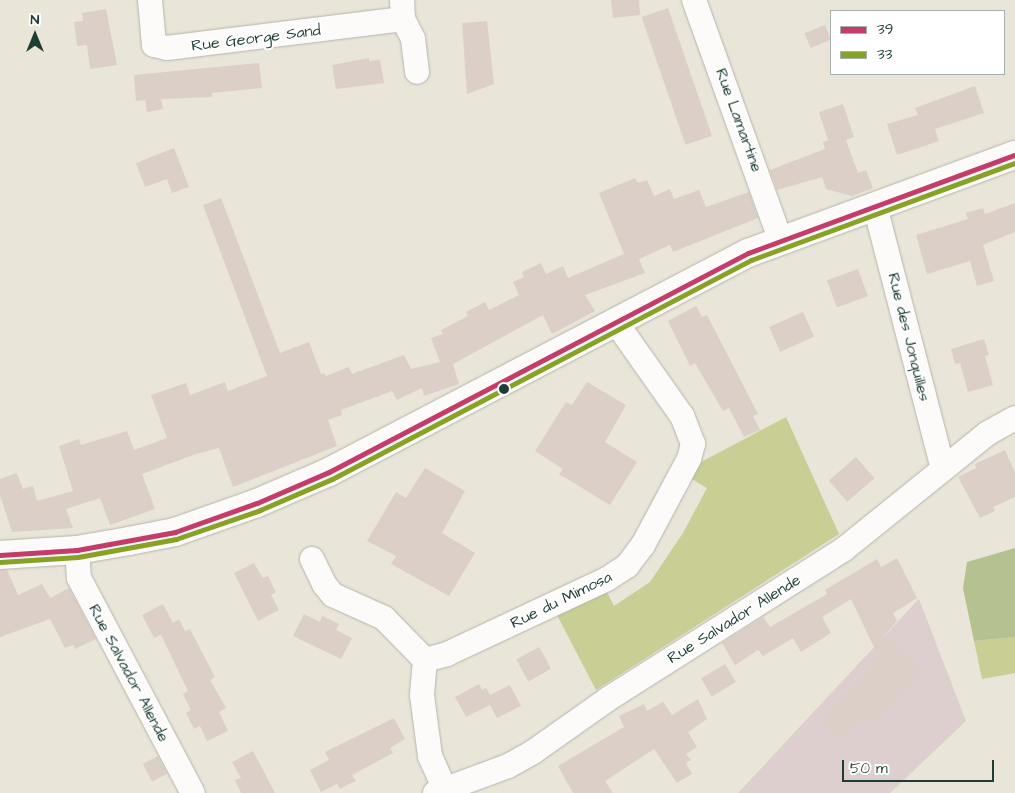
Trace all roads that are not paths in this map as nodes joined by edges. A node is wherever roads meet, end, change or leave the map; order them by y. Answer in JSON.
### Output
{"nodes":[{"id":1,"x":150,"y":0,"type":"edge"},
{"id":2,"x":694,"y":0,"type":"edge"},
{"id":3,"x":403,"y":9,"type":"edge"},
{"id":4,"x":417,"y":72,"type":"dead end"},
{"id":5,"x":1015,"y":155,"type":"edge"},
{"id":6,"x":876,"y":206,"type":"junction"},
{"id":7,"x":781,"y":241,"type":"junction"},
{"id":8,"x":615,"y":321,"type":"junction"},
{"id":9,"x":1015,"y":418,"type":"edge"},
{"id":10,"x":943,"y":468,"type":"junction"},
{"id":11,"x":77,"y":550,"type":"junction"},
{"id":12,"x":0,"y":556,"type":"edge"},
{"id":13,"x":312,"y":559,"type":"dead end"},
{"id":14,"x":425,"y":660,"type":"junction"},
{"id":15,"x":440,"y":791,"type":"edge"},
{"id":16,"x":193,"y":793,"type":"edge"}],
"edges":[{"from":1,"to":3,"type":"street","name":"Rue George Sand"},
{"from":2,"to":7,"type":"street","name":"Rue Lamartine"},
{"from":3,"to":4,"type":"street","name":"Rue George Sand"},
{"from":5,"to":6,"type":"street"},
{"from":6,"to":7,"type":"street"},
{"from":6,"to":10,"type":"street","name":"Rue des Jonquilles"},
{"from":7,"to":8,"type":"street"},
{"from":8,"to":11,"type":"street"},
{"from":8,"to":14,"type":"street","name":"Rue du Mimosa"},
{"from":9,"to":10,"type":"street","name":"Rue Salvador Allende"},
{"from":10,"to":15,"type":"street","name":"Rue Salvador Allende"},
{"from":11,"to":12,"type":"street"},
{"from":11,"to":16,"type":"street","name":"Rue Salvador Allende"},
{"from":13,"to":14,"type":"street"},
{"from":14,"to":15,"type":"street"}]}
